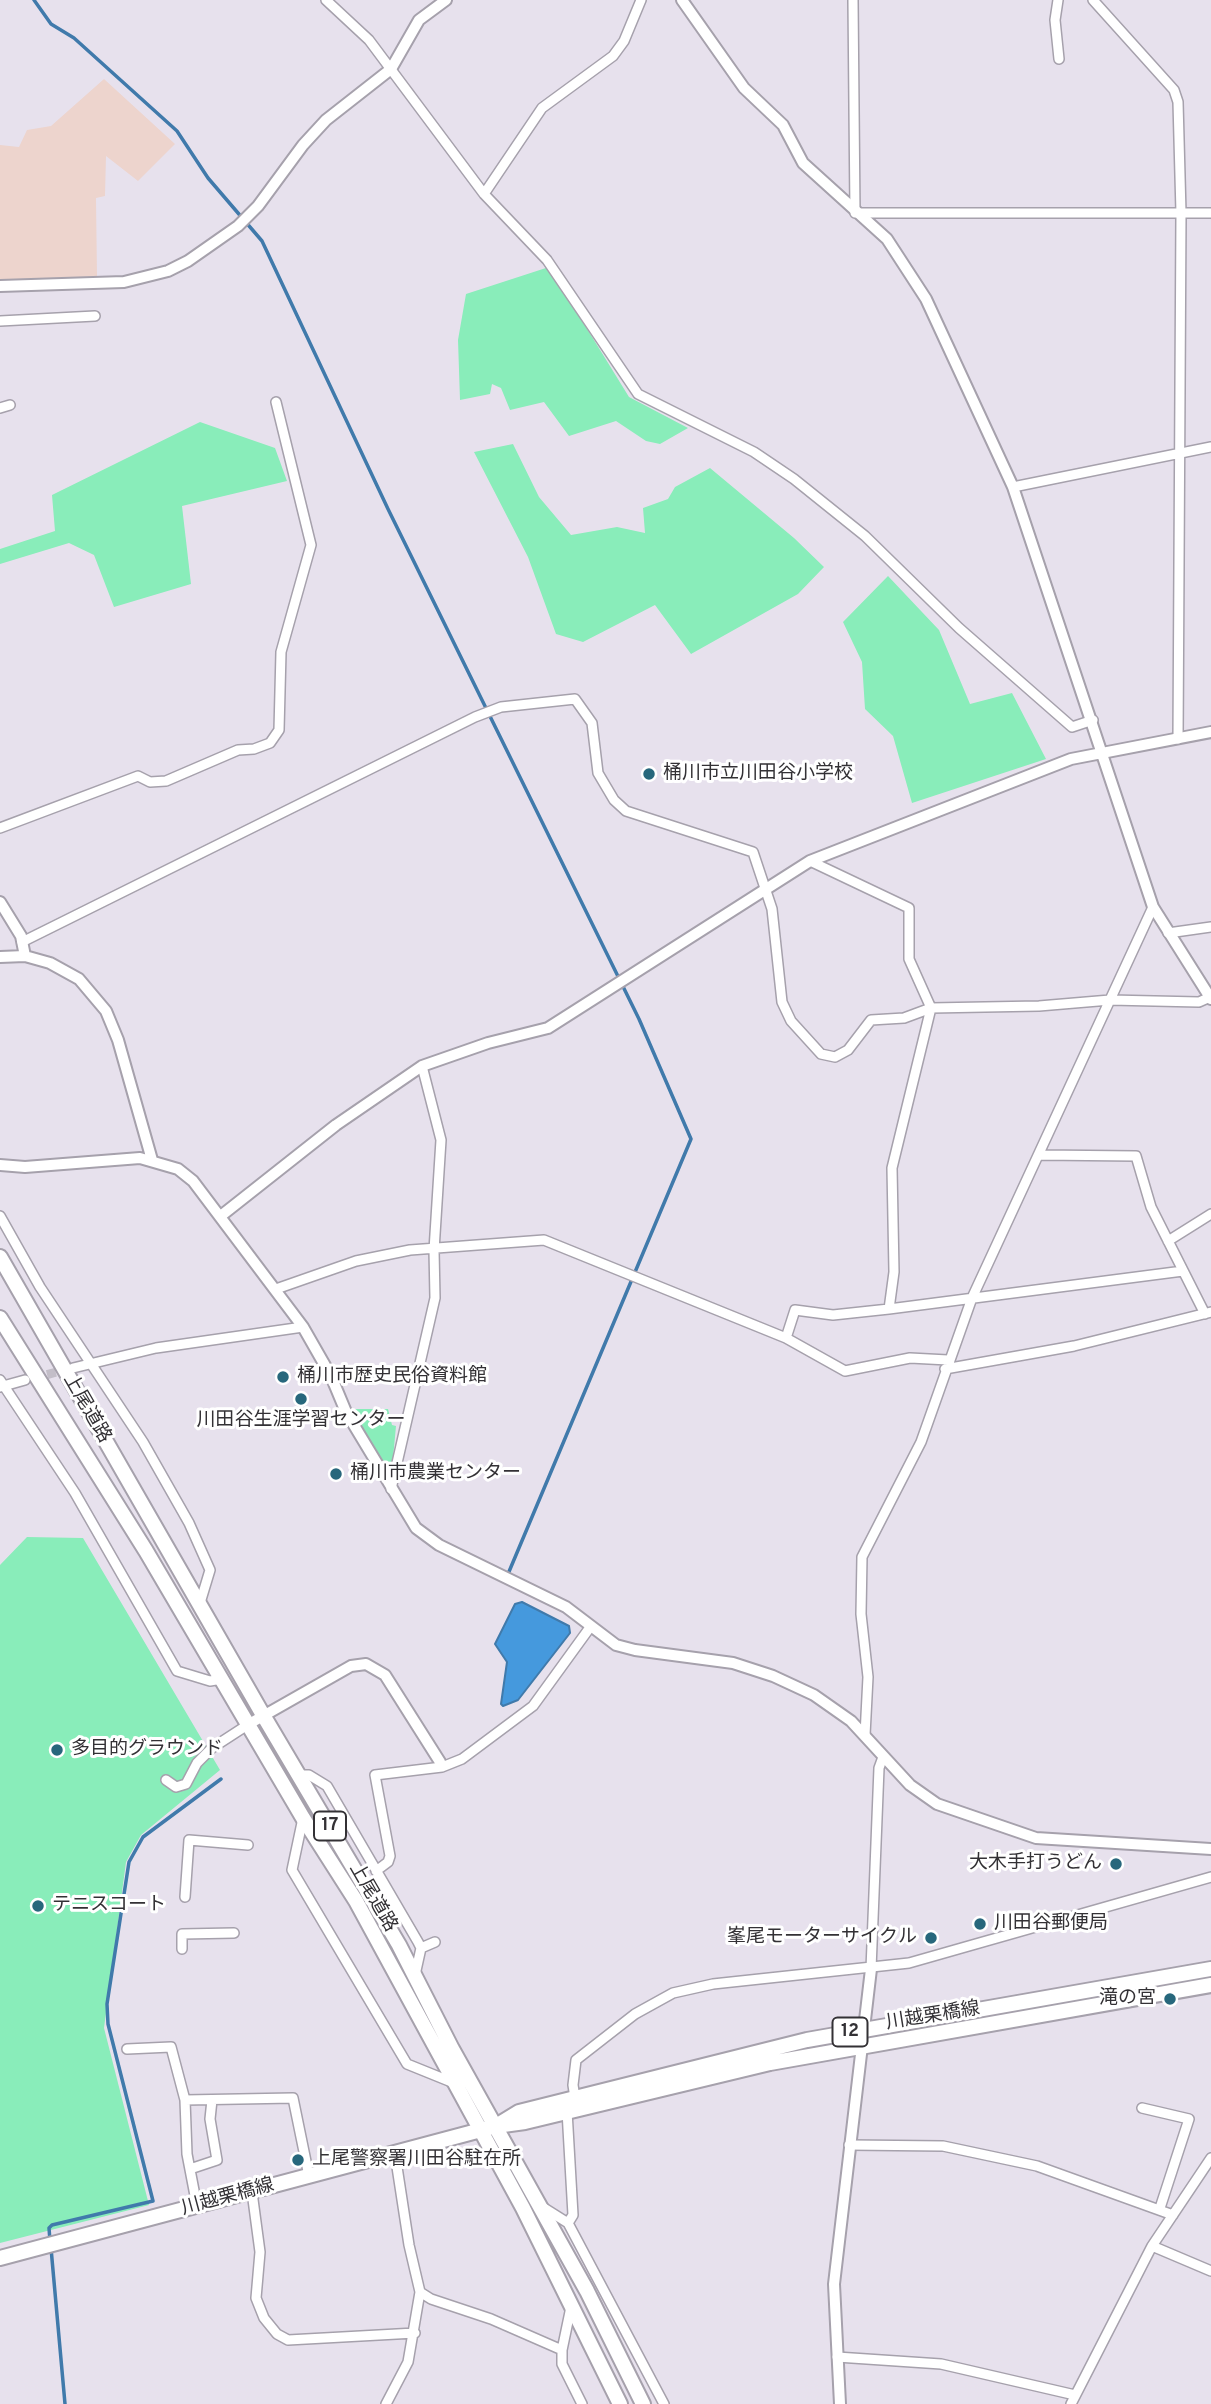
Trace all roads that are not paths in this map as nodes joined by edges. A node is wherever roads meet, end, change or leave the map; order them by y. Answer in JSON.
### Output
{"nodes":[{"id":1,"x":326,"y":0,"type":"edge"},
{"id":2,"x":446,"y":0,"type":"edge"},
{"id":3,"x":641,"y":0,"type":"edge"},
{"id":4,"x":682,"y":0,"type":"edge"},
{"id":5,"x":853,"y":0,"type":"edge"},
{"id":6,"x":1058,"y":0,"type":"edge"},
{"id":7,"x":1093,"y":0,"type":"edge"},
{"id":8,"x":1059,"y":60,"type":"dead end"},
{"id":9,"x":391,"y":69,"type":"junction"},
{"id":10,"x":484,"y":194,"type":"junction"},
{"id":11,"x":1181,"y":213,"type":"junction"},
{"id":12,"x":1211,"y":213,"type":"edge"},
{"id":13,"x":855,"y":214,"type":"junction"},
{"id":14,"x":0,"y":286,"type":"edge"},
{"id":15,"x":95,"y":316,"type":"dead end"},
{"id":16,"x":0,"y":321,"type":"edge"},
{"id":17,"x":276,"y":402,"type":"dead end"},
{"id":18,"x":1211,"y":447,"type":"edge"},
{"id":19,"x":1179,"y":454,"type":"junction"},
{"id":20,"x":1013,"y":487,"type":"junction"},
{"id":21,"x":1093,"y":719,"type":"junction"},
{"id":22,"x":1211,"y":733,"type":"edge"},
{"id":23,"x":1178,"y":739,"type":"junction"},
{"id":24,"x":1104,"y":753,"type":"junction"},
{"id":25,"x":0,"y":828,"type":"edge"},
{"id":26,"x":810,"y":861,"type":"junction"},
{"id":27,"x":765,"y":887,"type":"junction"},
{"id":28,"x":0,"y":902,"type":"edge"},
{"id":29,"x":1153,"y":907,"type":"junction"},
{"id":30,"x":1211,"y":927,"type":"edge"},
{"id":31,"x":1168,"y":933,"type":"junction"},
{"id":32,"x":22,"y":942,"type":"junction"},
{"id":33,"x":25,"y":956,"type":"junction"},
{"id":34,"x":0,"y":957,"type":"edge"},
{"id":35,"x":1210,"y":998,"type":"edge"},
{"id":36,"x":1110,"y":1000,"type":"junction"},
{"id":37,"x":931,"y":1008,"type":"junction"},
{"id":38,"x":422,"y":1066,"type":"junction"},
{"id":39,"x":1039,"y":1155,"type":"junction"},
{"id":40,"x":152,"y":1160,"type":"junction"},
{"id":41,"x":0,"y":1165,"type":"edge"},
{"id":42,"x":1211,"y":1214,"type":"edge"},
{"id":43,"x":222,"y":1215,"type":"junction"},
{"id":44,"x":0,"y":1216,"type":"edge"},
{"id":45,"x":1168,"y":1241,"type":"junction"},
{"id":46,"x":434,"y":1250,"type":"junction"},
{"id":47,"x":0,"y":1257,"type":"edge"},
{"id":48,"x":1183,"y":1271,"type":"junction"},
{"id":49,"x":276,"y":1289,"type":"junction"},
{"id":50,"x":972,"y":1298,"type":"junction"},
{"id":51,"x":889,"y":1309,"type":"junction"},
{"id":52,"x":1208,"y":1313,"type":"edge"},
{"id":53,"x":0,"y":1318,"type":"edge"},
{"id":54,"x":303,"y":1327,"type":"junction"},
{"id":55,"x":786,"y":1338,"type":"junction"},
{"id":56,"x":90,"y":1363,"type":"junction"},
{"id":57,"x":946,"y":1364,"type":"junction"},
{"id":58,"x":73,"y":1368,"type":"tunnel mouth"},
{"id":59,"x":25,"y":1380,"type":"tunnel mouth"},
{"id":60,"x":1,"y":1384,"type":"edge"},
{"id":61,"x":391,"y":1489,"type":"junction"},
{"id":62,"x":200,"y":1603,"type":"junction"},
{"id":63,"x":591,"y":1626,"type":"junction"},
{"id":64,"x":222,"y":1679,"type":"junction"},
{"id":65,"x":263,"y":1715,"type":"junction"},
{"id":66,"x":249,"y":1724,"type":"junction"},
{"id":67,"x":865,"y":1735,"type":"junction"},
{"id":68,"x":883,"y":1757,"type":"junction"},
{"id":69,"x":440,"y":1762,"type":"dead end"},
{"id":70,"x":300,"y":1775,"type":"junction"},
{"id":71,"x":166,"y":1780,"type":"dead end"},
{"id":72,"x":303,"y":1818,"type":"junction"},
{"id":73,"x":248,"y":1845,"type":"dead end"},
{"id":74,"x":1211,"y":1849,"type":"edge"},
{"id":75,"x":376,"y":1871,"type":"junction"},
{"id":76,"x":1211,"y":1877,"type":"edge"},
{"id":77,"x":185,"y":1897,"type":"dead end"},
{"id":78,"x":234,"y":1933,"type":"dead end"},
{"id":79,"x":435,"y":1942,"type":"dead end"},
{"id":80,"x":421,"y":1948,"type":"junction"},
{"id":81,"x":182,"y":1949,"type":"dead end"},
{"id":82,"x":871,"y":1969,"type":"junction"},
{"id":83,"x":1211,"y":1969,"type":"edge"},
{"id":84,"x":415,"y":1975,"type":"junction"},
{"id":85,"x":1211,"y":1985,"type":"edge"},
{"id":86,"x":864,"y":2029,"type":"junction"},
{"id":87,"x":862,"y":2046,"type":"junction"},
{"id":88,"x":127,"y":2049,"type":"dead end"},
{"id":89,"x":454,"y":2083,"type":"junction"},
{"id":90,"x":575,"y":2098,"type":"junction"},
{"id":91,"x":212,"y":2099,"type":"junction"},
{"id":92,"x":184,"y":2100,"type":"junction"},
{"id":93,"x":1142,"y":2108,"type":"dead end"},
{"id":94,"x":567,"y":2111,"type":"junction"},
{"id":95,"x":496,"y":2126,"type":"junction"},
{"id":96,"x":481,"y":2130,"type":"junction"},
{"id":97,"x":849,"y":2145,"type":"junction"},
{"id":98,"x":394,"y":2154,"type":"junction"},
{"id":99,"x":1211,"y":2158,"type":"edge"},
{"id":100,"x":190,"y":2169,"type":"junction"},
{"id":101,"x":309,"y":2176,"type":"junction"},
{"id":102,"x":252,"y":2192,"type":"junction"},
{"id":103,"x":540,"y":2205,"type":"junction"},
{"id":104,"x":197,"y":2206,"type":"junction"},
{"id":105,"x":1160,"y":2208,"type":"junction"},
{"id":106,"x":1172,"y":2216,"type":"junction"},
{"id":107,"x":568,"y":2223,"type":"junction"},
{"id":108,"x":1152,"y":2246,"type":"junction"},
{"id":109,"x":0,"y":2258,"type":"edge"},
{"id":110,"x":1211,"y":2270,"type":"edge"},
{"id":111,"x":420,"y":2292,"type":"junction"},
{"id":112,"x":571,"y":2305,"type":"junction"},
{"id":113,"x":415,"y":2333,"type":"junction"},
{"id":114,"x":562,"y":2350,"type":"junction"},
{"id":115,"x":837,"y":2357,"type":"junction"},
{"id":116,"x":1073,"y":2400,"type":"edge"},
{"id":117,"x":386,"y":2404,"type":"edge"},
{"id":118,"x":582,"y":2404,"type":"edge"},
{"id":119,"x":620,"y":2404,"type":"edge"},
{"id":120,"x":643,"y":2404,"type":"edge"},
{"id":121,"x":663,"y":2404,"type":"edge"},
{"id":122,"x":840,"y":2404,"type":"edge"}],
"edges":[{"from":1,"to":9,"type":"street"},
{"from":2,"to":9,"type":"street"},
{"from":3,"to":10,"type":"street"},
{"from":4,"to":13,"type":"street"},
{"from":5,"to":13,"type":"street"},
{"from":6,"to":8,"type":"street"},
{"from":7,"to":11,"type":"street"},
{"from":9,"to":10,"type":"street"},
{"from":9,"to":14,"type":"street"},
{"from":10,"to":21,"type":"street"},
{"from":11,"to":12,"type":"street"},
{"from":11,"to":13,"type":"street"},
{"from":11,"to":19,"type":"street"},
{"from":13,"to":20,"type":"street"},
{"from":15,"to":16,"type":"street"},
{"from":17,"to":25,"type":"street"},
{"from":18,"to":19,"type":"street"},
{"from":19,"to":20,"type":"street"},
{"from":19,"to":23,"type":"street"},
{"from":20,"to":21,"type":"street"},
{"from":21,"to":24,"type":"street"},
{"from":22,"to":23,"type":"street"},
{"from":23,"to":24,"type":"street"},
{"from":24,"to":26,"type":"street"},
{"from":24,"to":29,"type":"street"},
{"from":26,"to":27,"type":"street"},
{"from":26,"to":37,"type":"street"},
{"from":27,"to":32,"type":"street"},
{"from":27,"to":37,"type":"street"},
{"from":27,"to":38,"type":"street"},
{"from":28,"to":32,"type":"street"},
{"from":29,"to":31,"type":"street"},
{"from":29,"to":36,"type":"street"},
{"from":30,"to":31,"type":"street"},
{"from":31,"to":35,"type":"street"},
{"from":32,"to":33,"type":"street"},
{"from":33,"to":34,"type":"street"},
{"from":33,"to":40,"type":"street"},
{"from":35,"to":36,"type":"street"},
{"from":36,"to":37,"type":"street"},
{"from":36,"to":39,"type":"street"},
{"from":37,"to":51,"type":"street"},
{"from":38,"to":43,"type":"street"},
{"from":38,"to":46,"type":"street"},
{"from":39,"to":45,"type":"street"},
{"from":39,"to":50,"type":"street"},
{"from":40,"to":41,"type":"street"},
{"from":40,"to":43,"type":"street"},
{"from":42,"to":45,"type":"street"},
{"from":43,"to":49,"type":"street"},
{"from":44,"to":56,"type":"street"},
{"from":45,"to":48,"type":"street"},
{"from":46,"to":49,"type":"street"},
{"from":46,"to":55,"type":"street"},
{"from":46,"to":61,"type":"street"},
{"from":47,"to":62,"type":"main road","name":"上尾道路","number":"17"},
{"from":48,"to":50,"type":"street"},
{"from":48,"to":52,"type":"street"},
{"from":49,"to":54,"type":"street"},
{"from":50,"to":51,"type":"street"},
{"from":50,"to":57,"type":"street"},
{"from":51,"to":55,"type":"street"},
{"from":52,"to":57,"type":"street"},
{"from":53,"to":64,"type":"main road","name":"上尾道路","number":"17"},
{"from":54,"to":56,"type":"street"},
{"from":54,"to":61,"type":"street"},
{"from":55,"to":57,"type":"street"},
{"from":56,"to":58,"type":"street"},
{"from":56,"to":62,"type":"street"},
{"from":57,"to":67,"type":"street"},
{"from":59,"to":60,"type":"street"},
{"from":60,"to":64,"type":"street"},
{"from":61,"to":63,"type":"street"},
{"from":62,"to":65,"type":"main road","name":"上尾道路","number":"17"},
{"from":63,"to":67,"type":"street"},
{"from":63,"to":75,"type":"street"},
{"from":64,"to":66,"type":"main road","name":"上尾道路","number":"17"},
{"from":65,"to":66,"type":"street"},
{"from":65,"to":69,"type":"street"},
{"from":65,"to":70,"type":"main road","name":"上尾道路","number":"17"},
{"from":66,"to":71,"type":"street"},
{"from":66,"to":72,"type":"main road","name":"上尾道路","number":"17"},
{"from":67,"to":68,"type":"street"},
{"from":68,"to":74,"type":"street"},
{"from":68,"to":82,"type":"street"},
{"from":70,"to":75,"type":"street"},
{"from":70,"to":84,"type":"main road","name":"上尾道路","number":"17"},
{"from":72,"to":89,"type":"main road","name":"上尾道路","number":"17"},
{"from":72,"to":89,"type":"street"},
{"from":73,"to":77,"type":"street"},
{"from":75,"to":80,"type":"street"},
{"from":76,"to":82,"type":"street"},
{"from":78,"to":81,"type":"street"},
{"from":79,"to":80,"type":"street"},
{"from":80,"to":84,"type":"street"},
{"from":82,"to":86,"type":"street"},
{"from":82,"to":90,"type":"street"},
{"from":83,"to":86,"type":"main road","name":"川越栗橋線","number":"12"},
{"from":84,"to":95,"type":"main road","name":"上尾道路","number":"17"},
{"from":85,"to":87,"type":"main road","name":"川越栗橋線","number":"12"},
{"from":86,"to":87,"type":"street"},
{"from":86,"to":90,"type":"main road","name":"川越栗橋線","number":"12"},
{"from":87,"to":94,"type":"main road","name":"川越栗橋線","number":"12"},
{"from":87,"to":97,"type":"street"},
{"from":88,"to":92,"type":"street"},
{"from":89,"to":96,"type":"main road","name":"上尾道路","number":"17"},
{"from":90,"to":95,"type":"main road","name":"川越栗橋線","number":"12"},
{"from":91,"to":92,"type":"street"},
{"from":91,"to":100,"type":"street"},
{"from":91,"to":101,"type":"street"},
{"from":92,"to":100,"type":"street"},
{"from":93,"to":105,"type":"street"},
{"from":94,"to":95,"type":"main road","name":"川越栗橋線","number":"12"},
{"from":94,"to":107,"type":"street"},
{"from":95,"to":96,"type":"main road","name":"川越栗橋線","number":"12"},
{"from":95,"to":103,"type":"main road","name":"上尾道路","number":"17"},
{"from":96,"to":98,"type":"main road","name":"川越栗橋線","number":"12"},
{"from":96,"to":112,"type":"main road","name":"上尾道路","number":"17"},
{"from":97,"to":105,"type":"street"},
{"from":97,"to":115,"type":"street"},
{"from":98,"to":101,"type":"main road","name":"川越栗橋線","number":"12"},
{"from":98,"to":111,"type":"street"},
{"from":99,"to":106,"type":"street"},
{"from":100,"to":104,"type":"street"},
{"from":101,"to":102,"type":"main road","name":"川越栗橋線","number":"12"},
{"from":102,"to":104,"type":"main road","name":"川越栗橋線","number":"12"},
{"from":102,"to":113,"type":"street"},
{"from":103,"to":107,"type":"street"},
{"from":103,"to":120,"type":"main road","name":"上尾道路","number":"17"},
{"from":104,"to":109,"type":"main road","name":"川越栗橋線","number":"12"},
{"from":105,"to":106,"type":"street"},
{"from":106,"to":108,"type":"street"},
{"from":107,"to":121,"type":"street"},
{"from":108,"to":110,"type":"street"},
{"from":108,"to":116,"type":"street"},
{"from":111,"to":113,"type":"street"},
{"from":111,"to":114,"type":"street"},
{"from":112,"to":114,"type":"street"},
{"from":112,"to":119,"type":"main road","name":"上尾道路","number":"17"},
{"from":113,"to":117,"type":"street"},
{"from":114,"to":118,"type":"street"},
{"from":115,"to":116,"type":"street"},
{"from":115,"to":122,"type":"street"}]}
